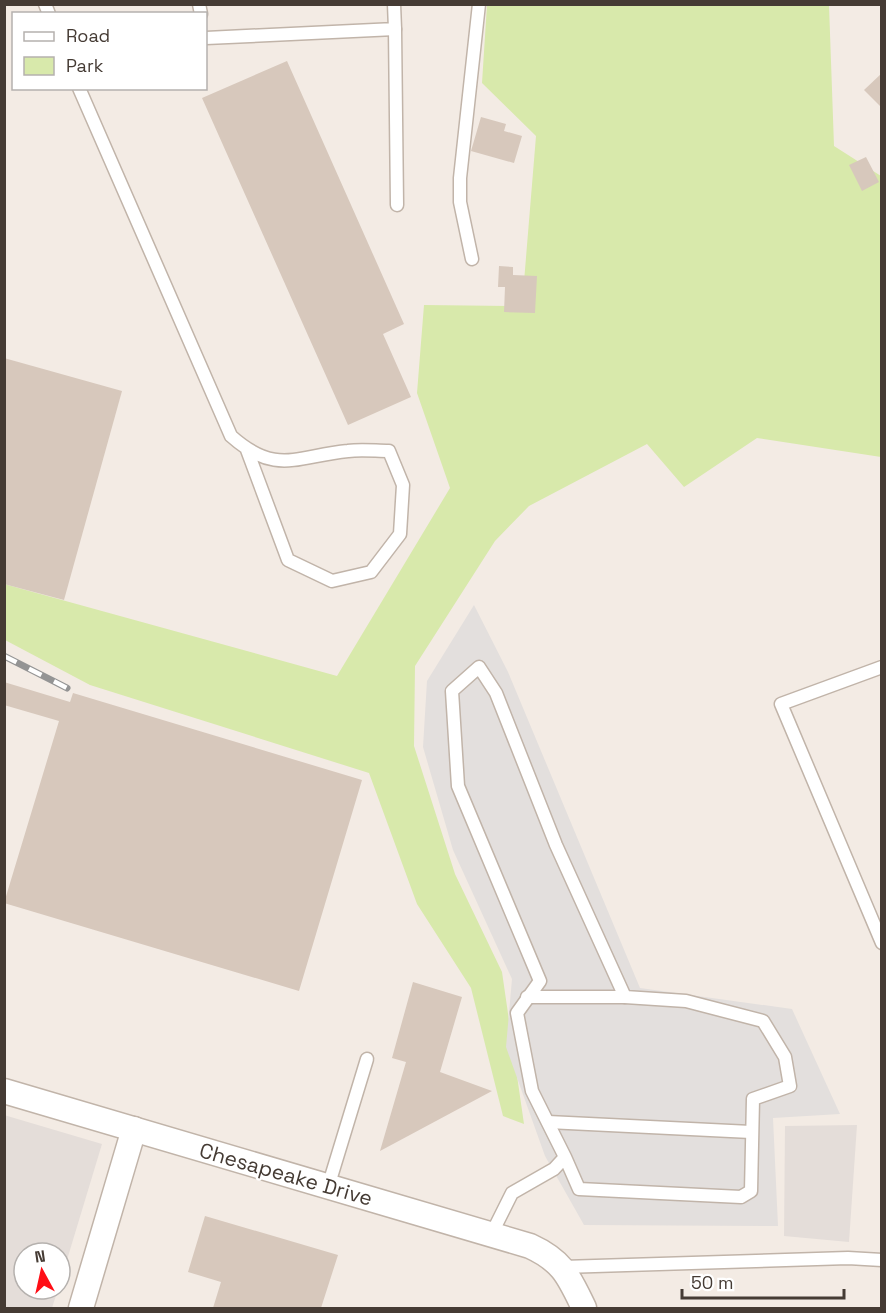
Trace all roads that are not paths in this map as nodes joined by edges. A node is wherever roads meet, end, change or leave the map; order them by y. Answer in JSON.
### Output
{"nodes":[{"id":1,"x":394,"y":4,"type":"edge"},
{"id":2,"x":479,"y":4,"type":"edge"},
{"id":3,"x":395,"y":29,"type":"junction"},
{"id":4,"x":207,"y":38,"type":"edge"},
{"id":5,"x":80,"y":90,"type":"edge"},
{"id":6,"x":397,"y":205,"type":"dead end"},
{"id":7,"x":472,"y":259,"type":"dead end"},
{"id":8,"x":247,"y":450,"type":"junction"},
{"id":9,"x":882,"y":667,"type":"edge"},
{"id":10,"x":882,"y":943,"type":"edge"},
{"id":11,"x":527,"y":997,"type":"junction"},
{"id":12,"x":625,"y":997,"type":"junction"},
{"id":13,"x":367,"y":1059,"type":"dead end"},
{"id":14,"x":4,"y":1091,"type":"edge"},
{"id":15,"x":548,"y":1122,"type":"junction"},
{"id":16,"x":134,"y":1130,"type":"junction"},
{"id":17,"x":751,"y":1132,"type":"junction"},
{"id":18,"x":565,"y":1157,"type":"junction"},
{"id":19,"x":328,"y":1187,"type":"junction"},
{"id":20,"x":491,"y":1235,"type":"junction"},
{"id":21,"x":882,"y":1260,"type":"edge"},
{"id":22,"x":563,"y":1267,"type":"junction"},
{"id":23,"x":81,"y":1308,"type":"edge"},
{"id":24,"x":584,"y":1308,"type":"edge"}],
"edges":[{"from":1,"to":3,"type":"lane"},
{"from":2,"to":7,"type":"lane"},
{"from":3,"to":4,"type":"lane"},
{"from":3,"to":6,"type":"lane"},
{"from":5,"to":8,"type":"lane"},
{"from":8,"to":8,"type":"lane"},
{"from":9,"to":10,"type":"lane"},
{"from":11,"to":12,"type":"lane"},
{"from":11,"to":12,"type":"lane"},
{"from":11,"to":15,"type":"lane"},
{"from":12,"to":17,"type":"lane"},
{"from":13,"to":19,"type":"lane"},
{"from":14,"to":16,"type":"street","name":"Chesapeake Drive"},
{"from":15,"to":17,"type":"lane"},
{"from":15,"to":18,"type":"lane"},
{"from":16,"to":19,"type":"street","name":"Chesapeake Drive"},
{"from":16,"to":23,"type":"street"},
{"from":17,"to":18,"type":"lane"},
{"from":18,"to":20,"type":"lane"},
{"from":19,"to":20,"type":"street","name":"Chesapeake Drive"},
{"from":20,"to":22,"type":"street","name":"Chesapeake Drive"},
{"from":21,"to":22,"type":"lane"},
{"from":22,"to":24,"type":"street"}]}
